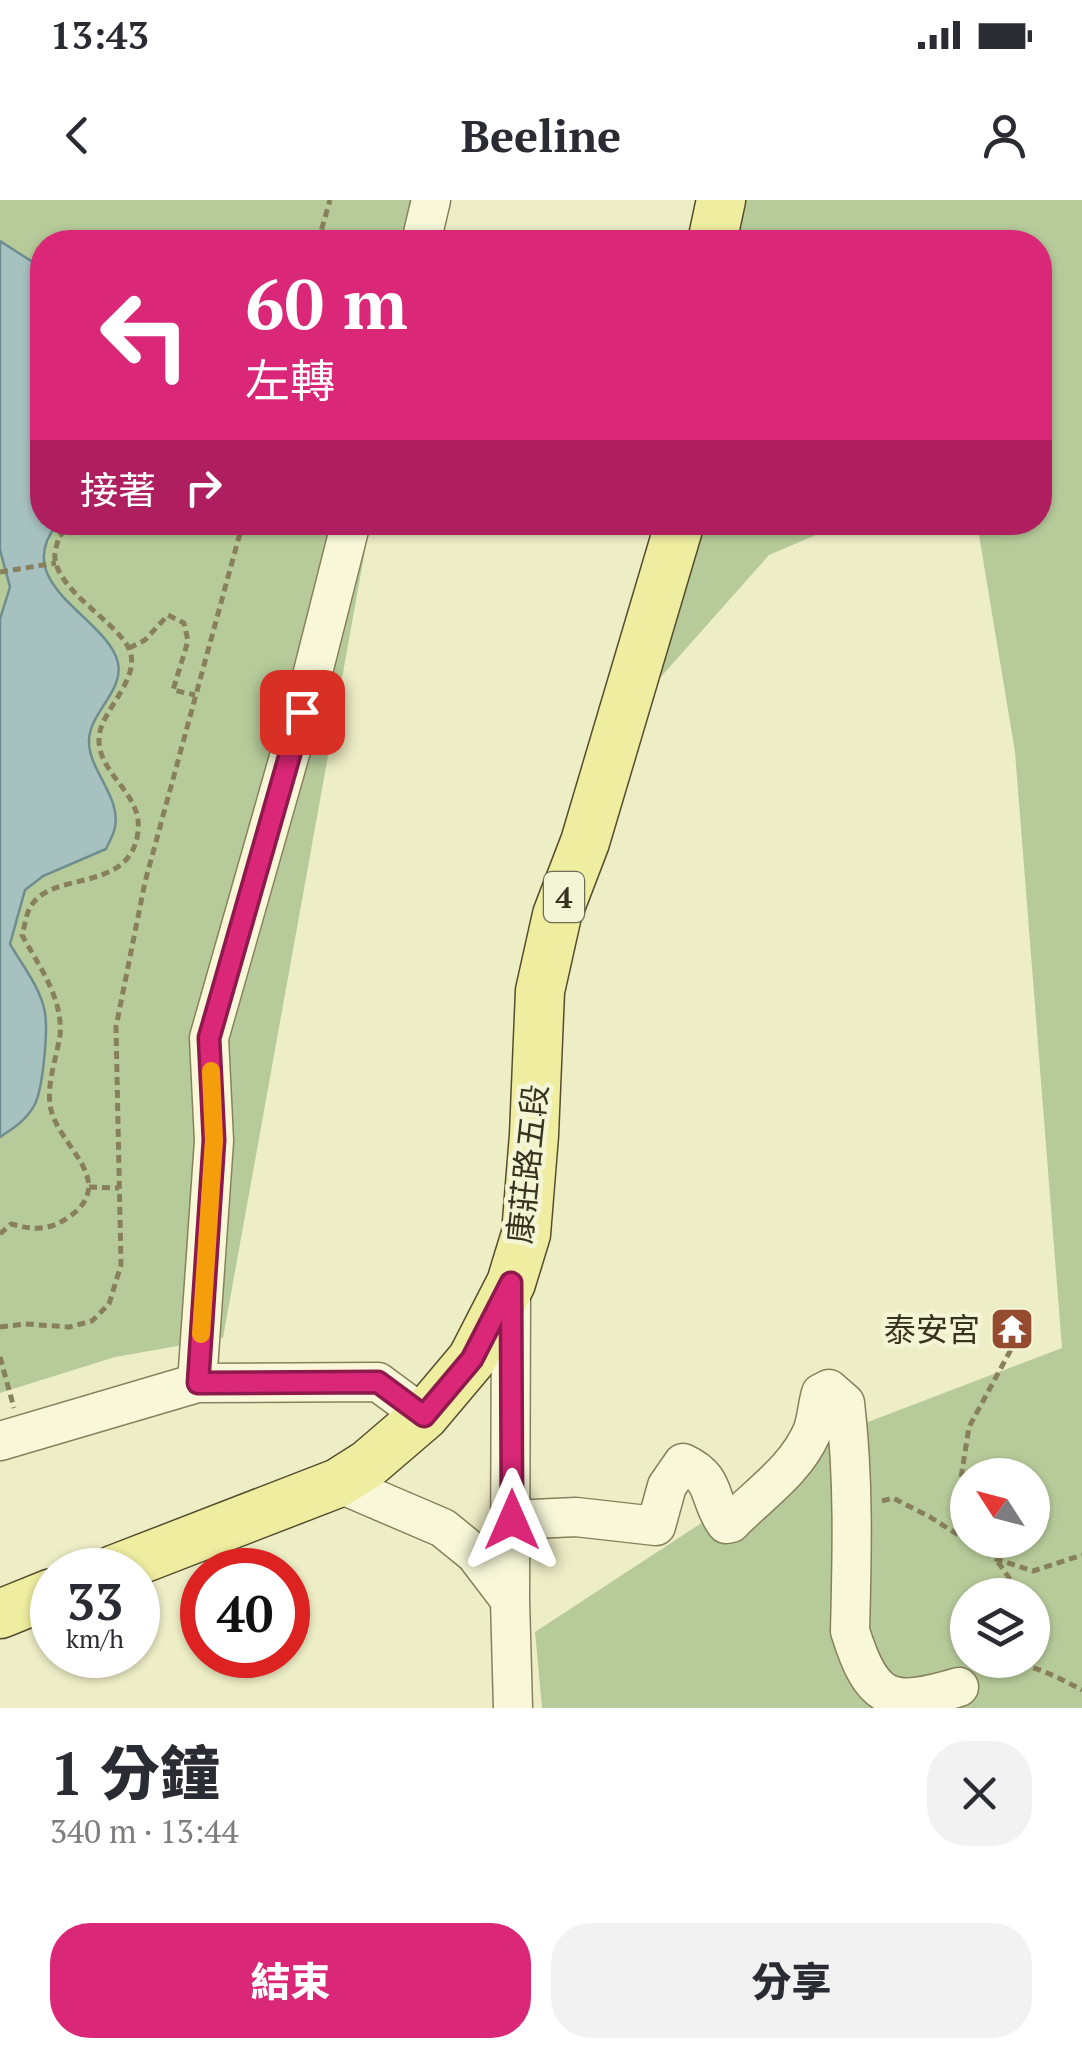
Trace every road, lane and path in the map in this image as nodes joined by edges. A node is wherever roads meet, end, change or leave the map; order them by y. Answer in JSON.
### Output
{"nodes":[{"id":1,"x":330,"y":200,"type":"edge"},
{"id":2,"x":432,"y":200,"type":"edge"},
{"id":3,"x":721,"y":200,"type":"edge"},
{"id":4,"x":749,"y":200,"type":"edge"},
{"id":5,"x":321,"y":230,"type":"edge"},
{"id":6,"x":424,"y":230,"type":"edge"},
{"id":7,"x":715,"y":230,"type":"edge"},
{"id":8,"x":743,"y":230,"type":"edge"},
{"id":9,"x":60,"y":535,"type":"edge"},
{"id":10,"x":239,"y":535,"type":"edge"},
{"id":11,"x":348,"y":535,"type":"edge"},
{"id":12,"x":648,"y":535,"type":"edge"},
{"id":13,"x":676,"y":535,"type":"edge"},
{"id":14,"x":54,"y":564,"type":"junction"},
{"id":15,"x":0,"y":572,"type":"edge"},
{"id":16,"x":130,"y":648,"type":"junction"},
{"id":17,"x":196,"y":696,"type":"junction"},
{"id":18,"x":89,"y":1187,"type":"junction"},
{"id":19,"x":120,"y":1188,"type":"junction"},
{"id":20,"x":0,"y":1234,"type":"edge"},
{"id":21,"x":511,"y":1283,"type":"junction"},
{"id":22,"x":0,"y":1327,"type":"edge"},
{"id":23,"x":1015,"y":1342,"type":"dead end"},
{"id":24,"x":0,"y":1358,"type":"edge"},
{"id":25,"x":198,"y":1383,"type":"junction"},
{"id":26,"x":424,"y":1416,"type":"junction"},
{"id":27,"x":11,"y":1438,"type":"edge"},
{"id":28,"x":964,"y":1458,"type":"edge"},
{"id":29,"x":338,"y":1484,"type":"junction"},
{"id":30,"x":852,"y":1508,"type":"junction"},
{"id":31,"x":512,"y":1520,"type":"junction"},
{"id":32,"x":160,"y":1552,"type":"edge"},
{"id":33,"x":1082,"y":1555,"type":"edge"},
{"id":34,"x":996,"y":1559,"type":"junction"},
{"id":35,"x":1010,"y":1578,"type":"edge"},
{"id":36,"x":510,"y":1600,"type":"junction"},
{"id":37,"x":30,"y":1602,"type":"edge"},
{"id":38,"x":0,"y":1614,"type":"edge"},
{"id":39,"x":1050,"y":1675,"type":"edge"},
{"id":40,"x":974,"y":1678,"type":"edge"},
{"id":41,"x":960,"y":1686,"type":"joint"},
{"id":42,"x":1082,"y":1690,"type":"edge"},
{"id":43,"x":513,"y":1708,"type":"edge"}],
"edges":[{"from":1,"to":5,"type":"path"},
{"from":2,"to":6,"type":"street"},
{"from":3,"to":7,"type":"main road"},
{"from":4,"to":8,"type":"main road"},
{"from":9,"to":14,"type":"path"},
{"from":10,"to":17,"type":"path"},
{"from":11,"to":25,"type":"street"},
{"from":12,"to":21,"type":"main road","name":"康莊路五段","number":"4"},
{"from":13,"to":21,"type":"main road","name":"康莊路五段","number":"4"},
{"from":14,"to":15,"type":"path"},
{"from":14,"to":16,"type":"path"},
{"from":16,"to":17,"type":"path"},
{"from":16,"to":18,"type":"path"},
{"from":17,"to":19,"type":"path"},
{"from":18,"to":19,"type":"path"},
{"from":18,"to":20,"type":"path"},
{"from":19,"to":22,"type":"path"},
{"from":21,"to":26,"type":"main road","number":"4"},
{"from":21,"to":31,"type":"street"},
{"from":23,"to":28,"type":"path"},
{"from":24,"to":27,"type":"path"},
{"from":25,"to":26,"type":"street"},
{"from":25,"to":27,"type":"street"},
{"from":26,"to":29,"type":"main road","number":"4"},
{"from":29,"to":32,"type":"main road","number":"4"},
{"from":29,"to":36,"type":"street"},
{"from":30,"to":31,"type":"street"},
{"from":30,"to":34,"type":"path"},
{"from":30,"to":41,"type":"street"},
{"from":31,"to":36,"type":"street"},
{"from":33,"to":34,"type":"path"},
{"from":34,"to":35,"type":"path"},
{"from":36,"to":43,"type":"street"},
{"from":37,"to":38,"type":"main road"},
{"from":39,"to":42,"type":"path"},
{"from":40,"to":41,"type":"path"}]}
